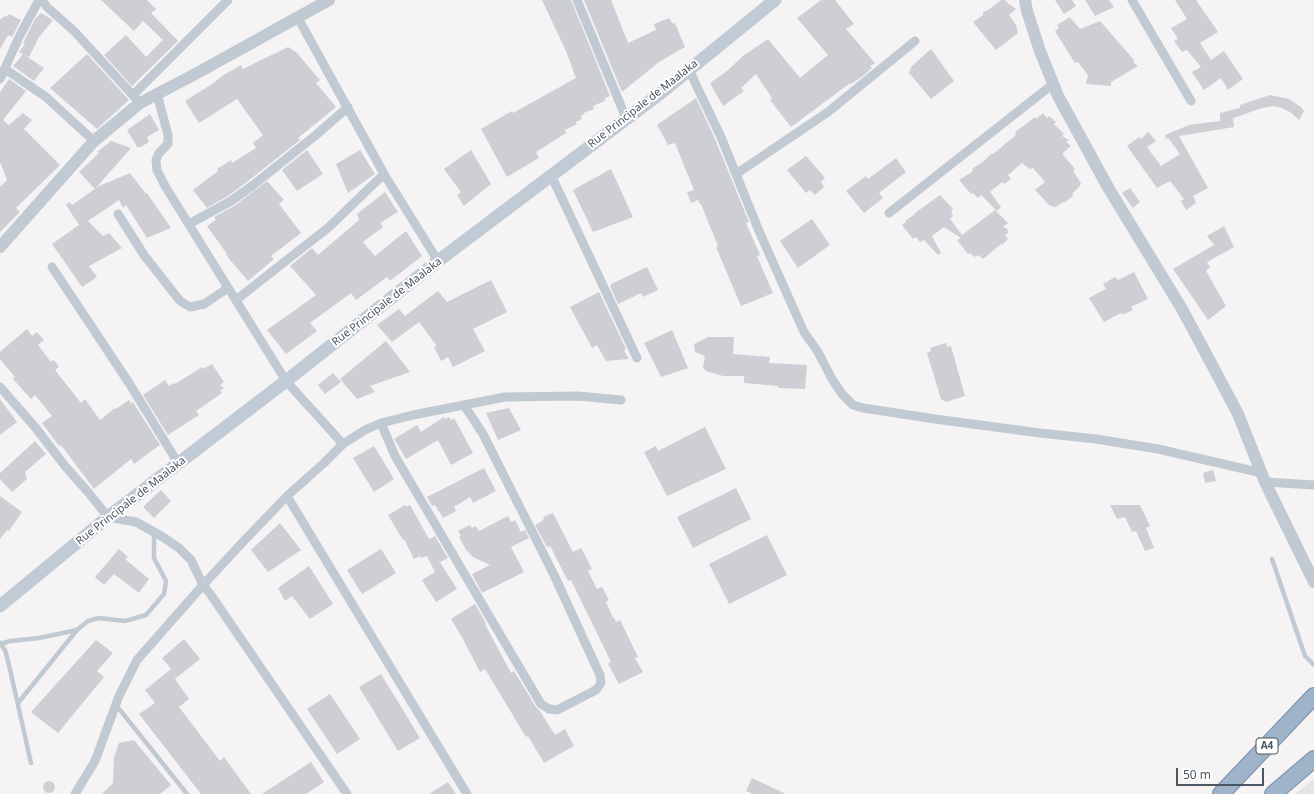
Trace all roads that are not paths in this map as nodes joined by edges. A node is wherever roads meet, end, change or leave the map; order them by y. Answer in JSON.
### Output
{"nodes":[{"id":1,"x":40,"y":0,"type":"edge"},
{"id":2,"x":228,"y":0,"type":"edge"},
{"id":3,"x":329,"y":0,"type":"edge"},
{"id":4,"x":577,"y":0,"type":"edge"},
{"id":5,"x":775,"y":0,"type":"edge"},
{"id":6,"x":1025,"y":0,"type":"edge"},
{"id":7,"x":1132,"y":0,"type":"edge"},
{"id":8,"x":298,"y":18,"type":"junction"},
{"id":9,"x":915,"y":41,"type":"dead end"},
{"id":10,"x":5,"y":69,"type":"junction"},
{"id":11,"x":689,"y":70,"type":"junction"},
{"id":12,"x":0,"y":79,"type":"edge"},
{"id":13,"x":1053,"y":84,"type":"junction"},
{"id":14,"x":157,"y":94,"type":"junction"},
{"id":15,"x":136,"y":99,"type":"junction"},
{"id":16,"x":1191,"y":101,"type":"dead end"},
{"id":17,"x":348,"y":108,"type":"junction"},
{"id":18,"x":626,"y":118,"type":"junction"},
{"id":19,"x":94,"y":141,"type":"junction"},
{"id":20,"x":384,"y":174,"type":"junction"},
{"id":21,"x":736,"y":174,"type":"junction"},
{"id":22,"x":551,"y":175,"type":"junction"},
{"id":23,"x":889,"y":213,"type":"dead end"},
{"id":24,"x":118,"y":214,"type":"dead end"},
{"id":25,"x":189,"y":224,"type":"junction"},
{"id":26,"x":0,"y":247,"type":"edge"},
{"id":27,"x":438,"y":261,"type":"junction"},
{"id":28,"x":52,"y":267,"type":"dead end"},
{"id":29,"x":228,"y":288,"type":"junction"},
{"id":30,"x":236,"y":300,"type":"junction"},
{"id":31,"x":637,"y":358,"type":"dead end"},
{"id":32,"x":286,"y":381,"type":"junction"},
{"id":33,"x":0,"y":387,"type":"edge"},
{"id":34,"x":621,"y":400,"type":"dead end"},
{"id":35,"x":464,"y":405,"type":"junction"},
{"id":36,"x":381,"y":423,"type":"junction"},
{"id":37,"x":343,"y":444,"type":"junction"},
{"id":38,"x":178,"y":463,"type":"junction"},
{"id":39,"x":1263,"y":478,"type":"junction"},
{"id":40,"x":1314,"y":485,"type":"edge"},
{"id":41,"x":287,"y":496,"type":"junction"},
{"id":42,"x":108,"y":517,"type":"junction"},
{"id":43,"x":154,"y":532,"type":"junction"},
{"id":44,"x":1272,"y":559,"type":"dead end"},
{"id":45,"x":1314,"y":582,"type":"edge"},
{"id":46,"x":203,"y":585,"type":"junction"},
{"id":47,"x":0,"y":606,"type":"edge"},
{"id":48,"x":78,"y":630,"type":"junction"},
{"id":49,"x":1,"y":643,"type":"edge"},
{"id":50,"x":1314,"y":664,"type":"edge"},
{"id":51,"x":1314,"y":697,"type":"edge"},
{"id":52,"x":18,"y":703,"type":"junction"},
{"id":53,"x":116,"y":704,"type":"junction"},
{"id":54,"x":1314,"y":759,"type":"edge"},
{"id":55,"x":31,"y":763,"type":"dead end"},
{"id":56,"x":75,"y":794,"type":"edge"},
{"id":57,"x":188,"y":794,"type":"edge"},
{"id":58,"x":347,"y":794,"type":"edge"},
{"id":59,"x":467,"y":794,"type":"edge"},
{"id":60,"x":1221,"y":794,"type":"edge"},
{"id":61,"x":1273,"y":794,"type":"edge"}],
"edges":[{"from":1,"to":10,"type":"street"},
{"from":1,"to":15,"type":"street"},
{"from":2,"to":15,"type":"street"},
{"from":3,"to":8,"type":"street"},
{"from":4,"to":18,"type":"street"},
{"from":5,"to":11,"type":"main road","name":"Rue Principale de Maalaka"},
{"from":6,"to":13,"type":"street"},
{"from":7,"to":16,"type":"street"},
{"from":8,"to":14,"type":"street"},
{"from":8,"to":17,"type":"street"},
{"from":9,"to":21,"type":"street"},
{"from":10,"to":12,"type":"street"},
{"from":10,"to":19,"type":"street"},
{"from":11,"to":18,"type":"main road","name":"Rue Principale de Maalaka"},
{"from":11,"to":21,"type":"street"},
{"from":13,"to":23,"type":"street"},
{"from":13,"to":39,"type":"street"},
{"from":14,"to":15,"type":"street"},
{"from":14,"to":25,"type":"street"},
{"from":15,"to":19,"type":"street"},
{"from":17,"to":20,"type":"street"},
{"from":17,"to":25,"type":"street"},
{"from":18,"to":22,"type":"main road","name":"Rue Principale de Maalaka"},
{"from":19,"to":26,"type":"street"},
{"from":20,"to":27,"type":"street"},
{"from":20,"to":30,"type":"street"},
{"from":21,"to":39,"type":"street"},
{"from":22,"to":27,"type":"main road","name":"Rue Principale de Maalaka"},
{"from":22,"to":31,"type":"street"},
{"from":24,"to":29,"type":"street"},
{"from":25,"to":29,"type":"street"},
{"from":27,"to":32,"type":"main road","name":"Rue Principale de Maalaka"},
{"from":28,"to":38,"type":"street"},
{"from":29,"to":30,"type":"street"},
{"from":30,"to":32,"type":"street"},
{"from":32,"to":37,"type":"street"},
{"from":32,"to":38,"type":"main road","name":"Rue Principale de Maalaka"},
{"from":33,"to":42,"type":"street"},
{"from":34,"to":35,"type":"street"},
{"from":35,"to":36,"type":"street"},
{"from":35,"to":36,"type":"street"},
{"from":36,"to":37,"type":"street"},
{"from":37,"to":41,"type":"street"},
{"from":38,"to":42,"type":"main road","name":"Rue Principale de Maalaka"},
{"from":39,"to":40,"type":"street"},
{"from":39,"to":45,"type":"street"},
{"from":41,"to":46,"type":"street"},
{"from":41,"to":59,"type":"street"},
{"from":42,"to":43,"type":"street"},
{"from":42,"to":47,"type":"main road","name":"Rue Principale de Maalaka"},
{"from":43,"to":46,"type":"street"},
{"from":43,"to":48,"type":"lane"},
{"from":44,"to":50,"type":"lane"},
{"from":46,"to":53,"type":"street"},
{"from":46,"to":58,"type":"street"},
{"from":48,"to":49,"type":"lane"},
{"from":48,"to":52,"type":"lane"},
{"from":49,"to":52,"type":"lane"},
{"from":51,"to":60,"type":"highway","number":"A4"},
{"from":52,"to":55,"type":"lane"},
{"from":53,"to":56,"type":"street"},
{"from":53,"to":57,"type":"lane"},
{"from":54,"to":61,"type":"highway"}]}
